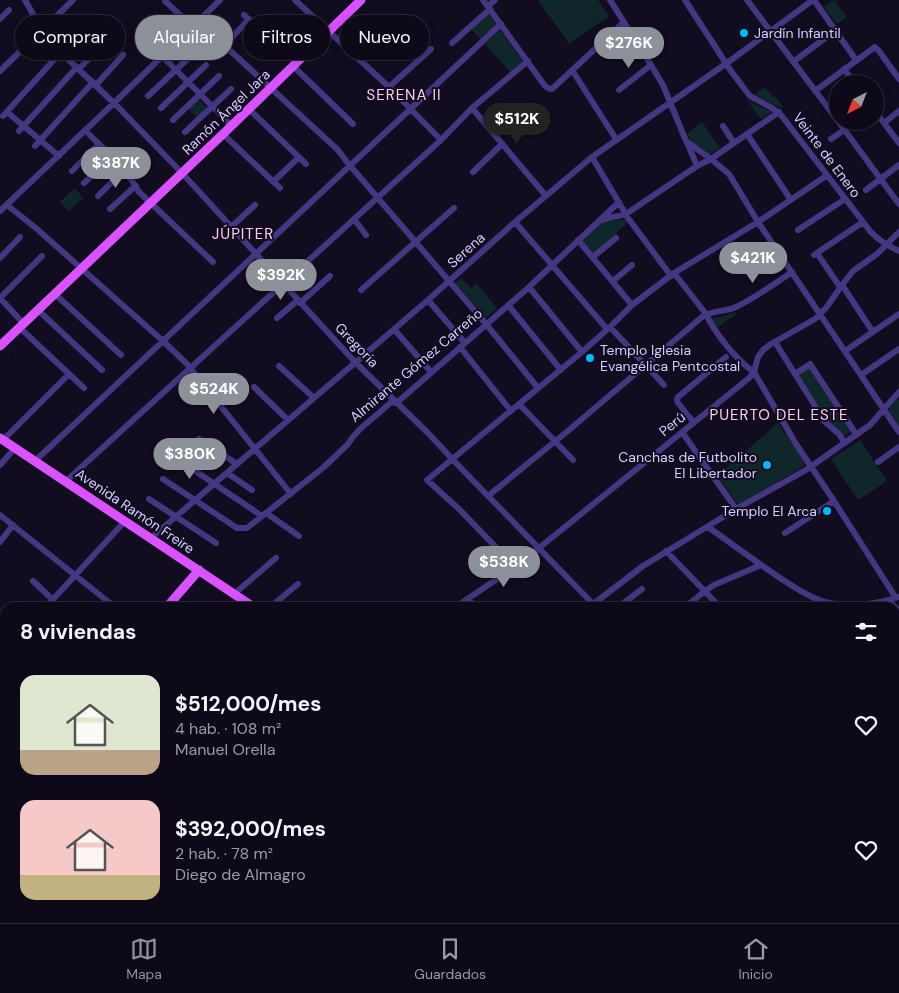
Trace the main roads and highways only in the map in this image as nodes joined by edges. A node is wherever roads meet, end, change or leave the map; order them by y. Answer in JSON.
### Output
{"nodes":[{"id":1,"x":360,"y":0,"type":"edge"},
{"id":2,"x":0,"y":346,"type":"edge"},
{"id":3,"x":2,"y":439,"type":"edge"},
{"id":4,"x":199,"y":570,"type":"junction"},
{"id":5,"x":171,"y":602,"type":"edge"},
{"id":6,"x":246,"y":602,"type":"edge"}],
"edges":[{"from":1,"to":2,"type":"main road","name":"Ramón Ángel Jara"},
{"from":3,"to":4,"type":"main road","name":"Avenida Ramón Freire"},
{"from":4,"to":5,"type":"main road"},
{"from":4,"to":6,"type":"main road","name":"Avenida Ramón Freire"}]}
